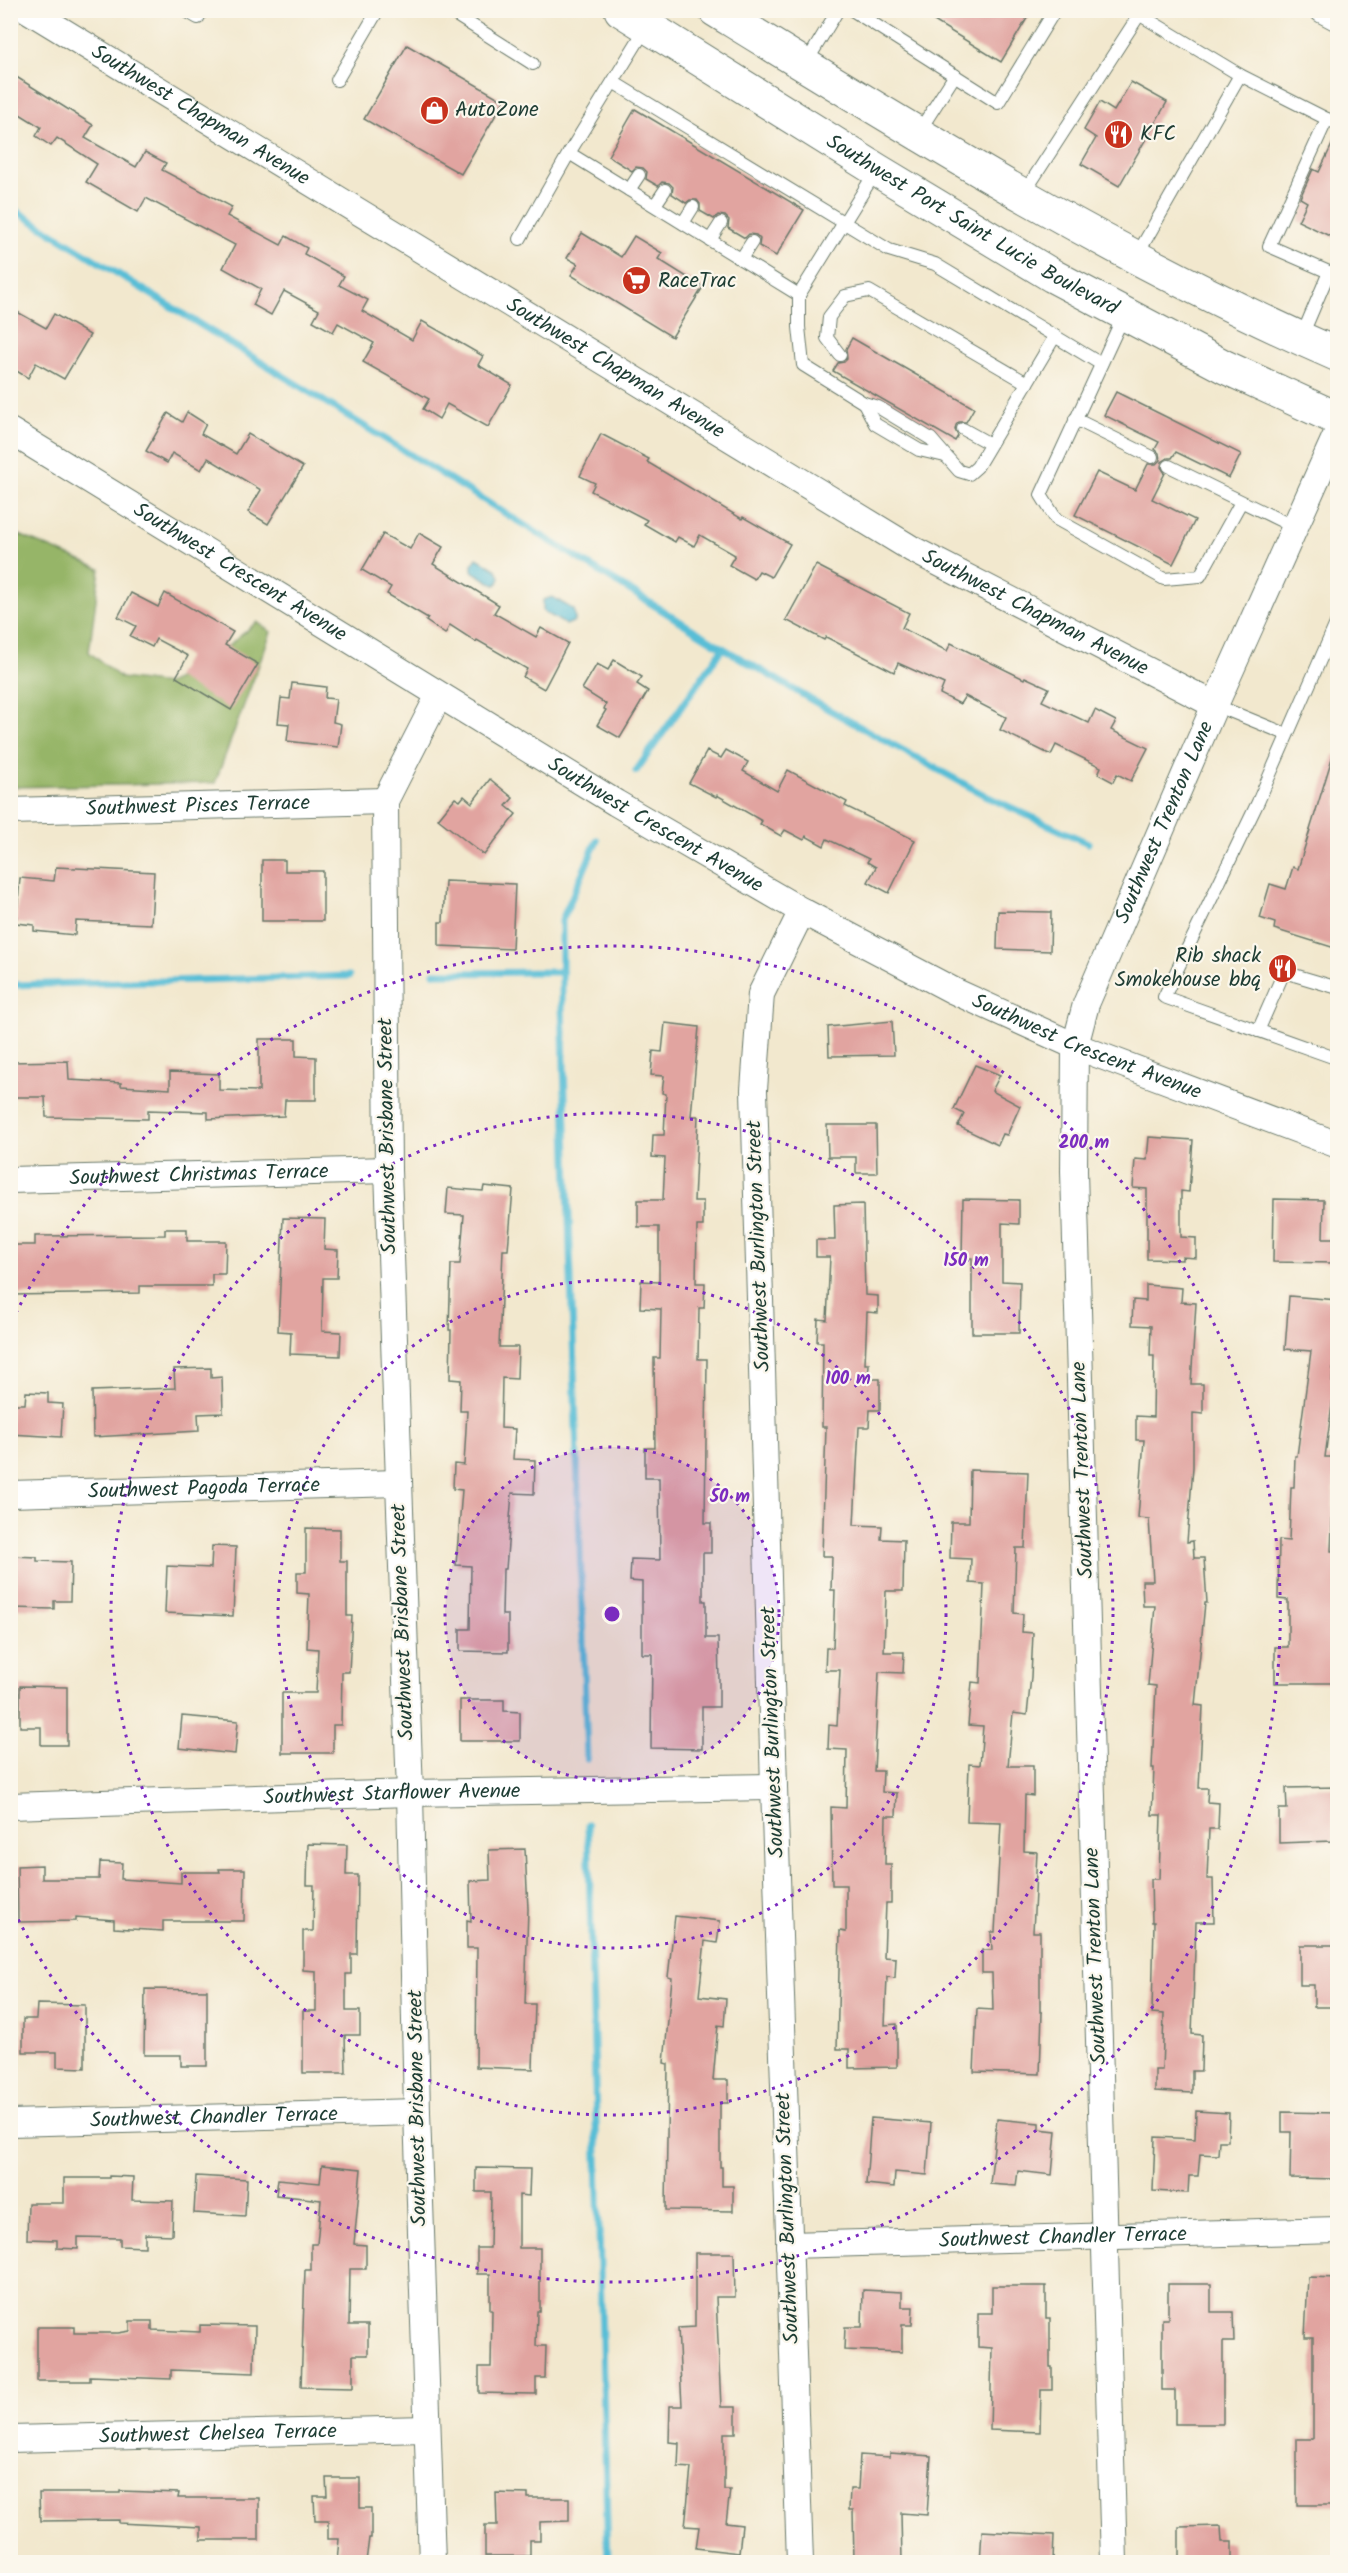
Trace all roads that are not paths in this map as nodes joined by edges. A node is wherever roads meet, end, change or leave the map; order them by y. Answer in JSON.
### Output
{"nodes":[{"id":1,"x":28,"y":10,"type":"edge"},
{"id":2,"x":184,"y":10,"type":"edge"},
{"id":3,"x":202,"y":10,"type":"edge"},
{"id":4,"x":378,"y":10,"type":"edge"},
{"id":5,"x":448,"y":10,"type":"edge"},
{"id":6,"x":715,"y":10,"type":"edge"},
{"id":7,"x":838,"y":10,"type":"edge"},
{"id":8,"x":852,"y":10,"type":"edge"},
{"id":9,"x":1055,"y":10,"type":"edge"},
{"id":10,"x":1323,"y":10,"type":"edge"},
{"id":11,"x":1135,"y":13,"type":"edge"},
{"id":12,"x":642,"y":16,"type":"edge"},
{"id":13,"x":1338,"y":18,"type":"edge"},
{"id":14,"x":533,"y":64,"type":"dead end"},
{"id":15,"x":804,"y":65,"type":"junction"},
{"id":16,"x":955,"y":75,"type":"junction"},
{"id":17,"x":1240,"y":75,"type":"junction"},
{"id":18,"x":337,"y":80,"type":"dead end"},
{"id":19,"x":613,"y":82,"type":"junction"},
{"id":20,"x":1332,"y":122,"type":"edge"},
{"id":21,"x":917,"y":134,"type":"junction"},
{"id":22,"x":569,"y":153,"type":"junction"},
{"id":23,"x":876,"y":170,"type":"junction"},
{"id":24,"x":639,"y":174,"type":"dead end"},
{"id":25,"x":629,"y":190,"type":"junction"},
{"id":26,"x":665,"y":190,"type":"dead end"},
{"id":27,"x":1022,"y":195,"type":"junction"},
{"id":28,"x":655,"y":205,"type":"junction"},
{"id":29,"x":693,"y":207,"type":"dead end"},
{"id":30,"x":683,"y":223,"type":"junction"},
{"id":31,"x":720,"y":223,"type":"dead end"},
{"id":32,"x":845,"y":224,"type":"junction"},
{"id":33,"x":520,"y":239,"type":"dead end"},
{"id":34,"x":710,"y":240,"type":"junction"},
{"id":35,"x":752,"y":242,"type":"dead end"},
{"id":36,"x":741,"y":259,"type":"junction"},
{"id":37,"x":1135,"y":259,"type":"junction"},
{"id":38,"x":1333,"y":274,"type":"edge"},
{"id":39,"x":800,"y":295,"type":"junction"},
{"id":40,"x":1125,"y":314,"type":"junction"},
{"id":41,"x":1055,"y":336,"type":"junction"},
{"id":42,"x":1300,"y":339,"type":"junction"},
{"id":43,"x":840,"y":355,"type":"dead end"},
{"id":44,"x":1338,"y":355,"type":"edge"},
{"id":45,"x":1101,"y":364,"type":"junction"},
{"id":46,"x":1027,"y":383,"type":"junction"},
{"id":47,"x":1075,"y":419,"type":"junction"},
{"id":48,"x":1338,"y":419,"type":"edge"},
{"id":49,"x":963,"y":429,"type":"dead end"},
{"id":50,"x":10,"y":431,"type":"edge"},
{"id":51,"x":1338,"y":431,"type":"edge"},
{"id":52,"x":990,"y":444,"type":"junction"},
{"id":53,"x":1152,"y":457,"type":"dead end"},
{"id":54,"x":1168,"y":466,"type":"dead end"},
{"id":55,"x":1241,"y":502,"type":"junction"},
{"id":56,"x":1294,"y":527,"type":"junction"},
{"id":57,"x":1338,"y":619,"type":"edge"},
{"id":58,"x":439,"y":694,"type":"junction"},
{"id":59,"x":1215,"y":705,"type":"junction"},
{"id":60,"x":1286,"y":734,"type":"junction"},
{"id":61,"x":385,"y":801,"type":"junction"},
{"id":62,"x":10,"y":811,"type":"edge"},
{"id":63,"x":802,"y":911,"type":"junction"},
{"id":64,"x":1338,"y":988,"type":"edge"},
{"id":65,"x":1258,"y":1031,"type":"junction"},
{"id":66,"x":1075,"y":1046,"type":"junction"},
{"id":67,"x":1338,"y":1059,"type":"edge"},
{"id":68,"x":1338,"y":1145,"type":"edge"},
{"id":69,"x":388,"y":1170,"type":"junction"},
{"id":70,"x":10,"y":1180,"type":"edge"},
{"id":71,"x":398,"y":1483,"type":"junction"},
{"id":72,"x":10,"y":1494,"type":"edge"},
{"id":73,"x":774,"y":1787,"type":"junction"},
{"id":74,"x":410,"y":1793,"type":"junction"},
{"id":75,"x":10,"y":1806,"type":"edge"},
{"id":76,"x":417,"y":2112,"type":"junction"},
{"id":77,"x":10,"y":2123,"type":"edge"},
{"id":78,"x":1338,"y":2230,"type":"edge"},
{"id":79,"x":1104,"y":2235,"type":"junction"},
{"id":80,"x":789,"y":2245,"type":"junction"},
{"id":81,"x":427,"y":2429,"type":"junction"},
{"id":82,"x":10,"y":2439,"type":"edge"},
{"id":83,"x":432,"y":2562,"type":"edge"},
{"id":84,"x":800,"y":2562,"type":"edge"},
{"id":85,"x":1114,"y":2562,"type":"edge"}],
"edges":[{"from":1,"to":59,"type":"street","name":"Southwest Chapman Avenue"},
{"from":2,"to":3,"type":"lane"},
{"from":4,"to":18,"type":"lane"},
{"from":5,"to":14,"type":"lane"},
{"from":6,"to":15,"type":"main road"},
{"from":7,"to":15,"type":"lane"},
{"from":8,"to":16,"type":"lane"},
{"from":9,"to":16,"type":"lane"},
{"from":10,"to":13,"type":"street"},
{"from":11,"to":17,"type":"lane"},
{"from":11,"to":27,"type":"lane"},
{"from":12,"to":19,"type":"lane"},
{"from":12,"to":23,"type":"main road","name":"Southwest Port Saint Lucie Boulevard"},
{"from":15,"to":21,"type":"main road"},
{"from":16,"to":21,"type":"lane"},
{"from":17,"to":20,"type":"lane"},
{"from":17,"to":37,"type":"lane"},
{"from":19,"to":22,"type":"lane"},
{"from":19,"to":32,"type":"lane"},
{"from":20,"to":38,"type":"lane"},
{"from":21,"to":27,"type":"main road"},
{"from":22,"to":25,"type":"lane"},
{"from":22,"to":33,"type":"lane"},
{"from":23,"to":32,"type":"lane"},
{"from":23,"to":40,"type":"main road","name":"Southwest Port Saint Lucie Boulevard"},
{"from":24,"to":25,"type":"lane"},
{"from":25,"to":28,"type":"lane"},
{"from":26,"to":28,"type":"lane"},
{"from":27,"to":37,"type":"main road"},
{"from":28,"to":30,"type":"lane"},
{"from":29,"to":30,"type":"lane"},
{"from":30,"to":34,"type":"lane"},
{"from":31,"to":34,"type":"lane"},
{"from":32,"to":39,"type":"lane"},
{"from":32,"to":41,"type":"lane"},
{"from":34,"to":36,"type":"lane"},
{"from":35,"to":36,"type":"lane"},
{"from":36,"to":39,"type":"lane"},
{"from":37,"to":42,"type":"main road"},
{"from":38,"to":42,"type":"lane"},
{"from":39,"to":52,"type":"lane"},
{"from":40,"to":45,"type":"lane"},
{"from":40,"to":48,"type":"main road","name":"Southwest Port Saint Lucie Boulevard"},
{"from":41,"to":45,"type":"lane"},
{"from":41,"to":46,"type":"lane"},
{"from":42,"to":44,"type":"main road"},
{"from":43,"to":46,"type":"lane"},
{"from":45,"to":47,"type":"lane"},
{"from":46,"to":52,"type":"lane"},
{"from":47,"to":53,"type":"lane"},
{"from":47,"to":55,"type":"lane"},
{"from":49,"to":52,"type":"lane"},
{"from":50,"to":58,"type":"street","name":"Southwest Crescent Avenue"},
{"from":51,"to":56,"type":"street","name":"Southwest Trenton Lane"},
{"from":54,"to":55,"type":"lane"},
{"from":55,"to":56,"type":"lane"},
{"from":56,"to":59,"type":"street","name":"Southwest Trenton Lane"},
{"from":57,"to":60,"type":"lane"},
{"from":58,"to":61,"type":"street","name":"Southwest Brisbane Street"},
{"from":58,"to":63,"type":"street","name":"Southwest Crescent Avenue"},
{"from":59,"to":60,"type":"lane"},
{"from":59,"to":66,"type":"street","name":"Southwest Trenton Lane"},
{"from":60,"to":65,"type":"lane"},
{"from":61,"to":62,"type":"street","name":"Southwest Pisces Terrace"},
{"from":61,"to":69,"type":"street","name":"Southwest Brisbane Street"},
{"from":63,"to":66,"type":"street","name":"Southwest Crescent Avenue"},
{"from":63,"to":73,"type":"street","name":"Southwest Burlington Street"},
{"from":64,"to":65,"type":"lane"},
{"from":65,"to":67,"type":"lane"},
{"from":66,"to":68,"type":"street","name":"Southwest Crescent Avenue"},
{"from":66,"to":79,"type":"street","name":"Southwest Trenton Lane"},
{"from":69,"to":70,"type":"street","name":"Southwest Christmas Terrace"},
{"from":69,"to":71,"type":"street","name":"Southwest Brisbane Street"},
{"from":71,"to":72,"type":"street","name":"Southwest Pagoda Terrace"},
{"from":71,"to":74,"type":"street","name":"Southwest Brisbane Street"},
{"from":73,"to":74,"type":"street","name":"Southwest Starflower Avenue"},
{"from":73,"to":80,"type":"street","name":"Southwest Burlington Street"},
{"from":74,"to":75,"type":"street","name":"Southwest Starflower Avenue"},
{"from":74,"to":76,"type":"street","name":"Southwest Brisbane Street"},
{"from":76,"to":77,"type":"street","name":"Southwest Chandler Terrace"},
{"from":76,"to":81,"type":"street","name":"Southwest Brisbane Street"},
{"from":78,"to":79,"type":"street","name":"Southwest Chandler Terrace"},
{"from":79,"to":80,"type":"street","name":"Southwest Chandler Terrace"},
{"from":79,"to":85,"type":"street","name":"Southwest Trenton Lane"},
{"from":80,"to":84,"type":"street","name":"Southwest Burlington Street"},
{"from":81,"to":82,"type":"street","name":"Southwest Chelsea Terrace"},
{"from":81,"to":83,"type":"street","name":"Southwest Brisbane Street"}]}
